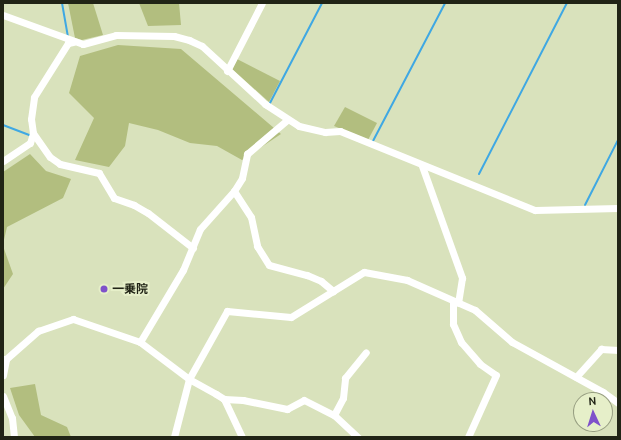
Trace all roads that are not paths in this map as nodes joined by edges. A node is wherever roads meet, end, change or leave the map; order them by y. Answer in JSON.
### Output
{"nodes":[{"id":1,"x":262,"y":3,"type":"edge"},
{"id":2,"x":3,"y":15,"type":"edge"},
{"id":3,"x":73,"y":42,"type":"junction"},
{"id":4,"x":228,"y":71,"type":"junction"},
{"id":5,"x":287,"y":120,"type":"junction"},
{"id":6,"x":33,"y":133,"type":"junction"},
{"id":7,"x":3,"y":161,"type":"edge"},
{"id":8,"x":422,"y":166,"type":"junction"},
{"id":9,"x":234,"y":191,"type":"junction"},
{"id":10,"x":618,"y":208,"type":"edge"},
{"id":11,"x":193,"y":248,"type":"junction"},
{"id":12,"x":333,"y":291,"type":"junction"},
{"id":13,"x":455,"y":302,"type":"junction"},
{"id":14,"x":140,"y":342,"type":"junction"},
{"id":15,"x":618,"y":350,"type":"edge"},
{"id":16,"x":366,"y":352,"type":"dead end"},
{"id":17,"x":5,"y":359,"type":"edge"},
{"id":18,"x":3,"y":374,"type":"edge"},
{"id":19,"x":576,"y":377,"type":"junction"},
{"id":20,"x":188,"y":379,"type":"junction"},
{"id":21,"x":3,"y":396,"type":"edge"},
{"id":22,"x":224,"y":400,"type":"junction"},
{"id":23,"x":618,"y":404,"type":"edge"},
{"id":24,"x":334,"y":415,"type":"junction"},
{"id":25,"x":14,"y":437,"type":"edge"},
{"id":26,"x":174,"y":437,"type":"edge"},
{"id":27,"x":242,"y":437,"type":"edge"},
{"id":28,"x":358,"y":437,"type":"edge"},
{"id":29,"x":468,"y":437,"type":"edge"}],
"edges":[{"from":1,"to":4,"type":"street"},
{"from":2,"to":3,"type":"street"},
{"from":3,"to":4,"type":"street"},
{"from":3,"to":6,"type":"street"},
{"from":4,"to":5,"type":"street"},
{"from":5,"to":8,"type":"street"},
{"from":5,"to":9,"type":"street"},
{"from":6,"to":7,"type":"street"},
{"from":6,"to":11,"type":"street"},
{"from":8,"to":10,"type":"street"},
{"from":8,"to":13,"type":"street"},
{"from":9,"to":11,"type":"street"},
{"from":9,"to":12,"type":"street"},
{"from":11,"to":14,"type":"street"},
{"from":12,"to":13,"type":"street"},
{"from":12,"to":20,"type":"street"},
{"from":13,"to":19,"type":"street"},
{"from":13,"to":29,"type":"street"},
{"from":14,"to":17,"type":"street"},
{"from":14,"to":20,"type":"street"},
{"from":15,"to":19,"type":"street"},
{"from":16,"to":24,"type":"street"},
{"from":17,"to":18,"type":"street"},
{"from":19,"to":23,"type":"street"},
{"from":20,"to":22,"type":"street"},
{"from":20,"to":26,"type":"street"},
{"from":21,"to":25,"type":"street"},
{"from":22,"to":24,"type":"street"},
{"from":22,"to":27,"type":"street"},
{"from":24,"to":28,"type":"street"}]}
